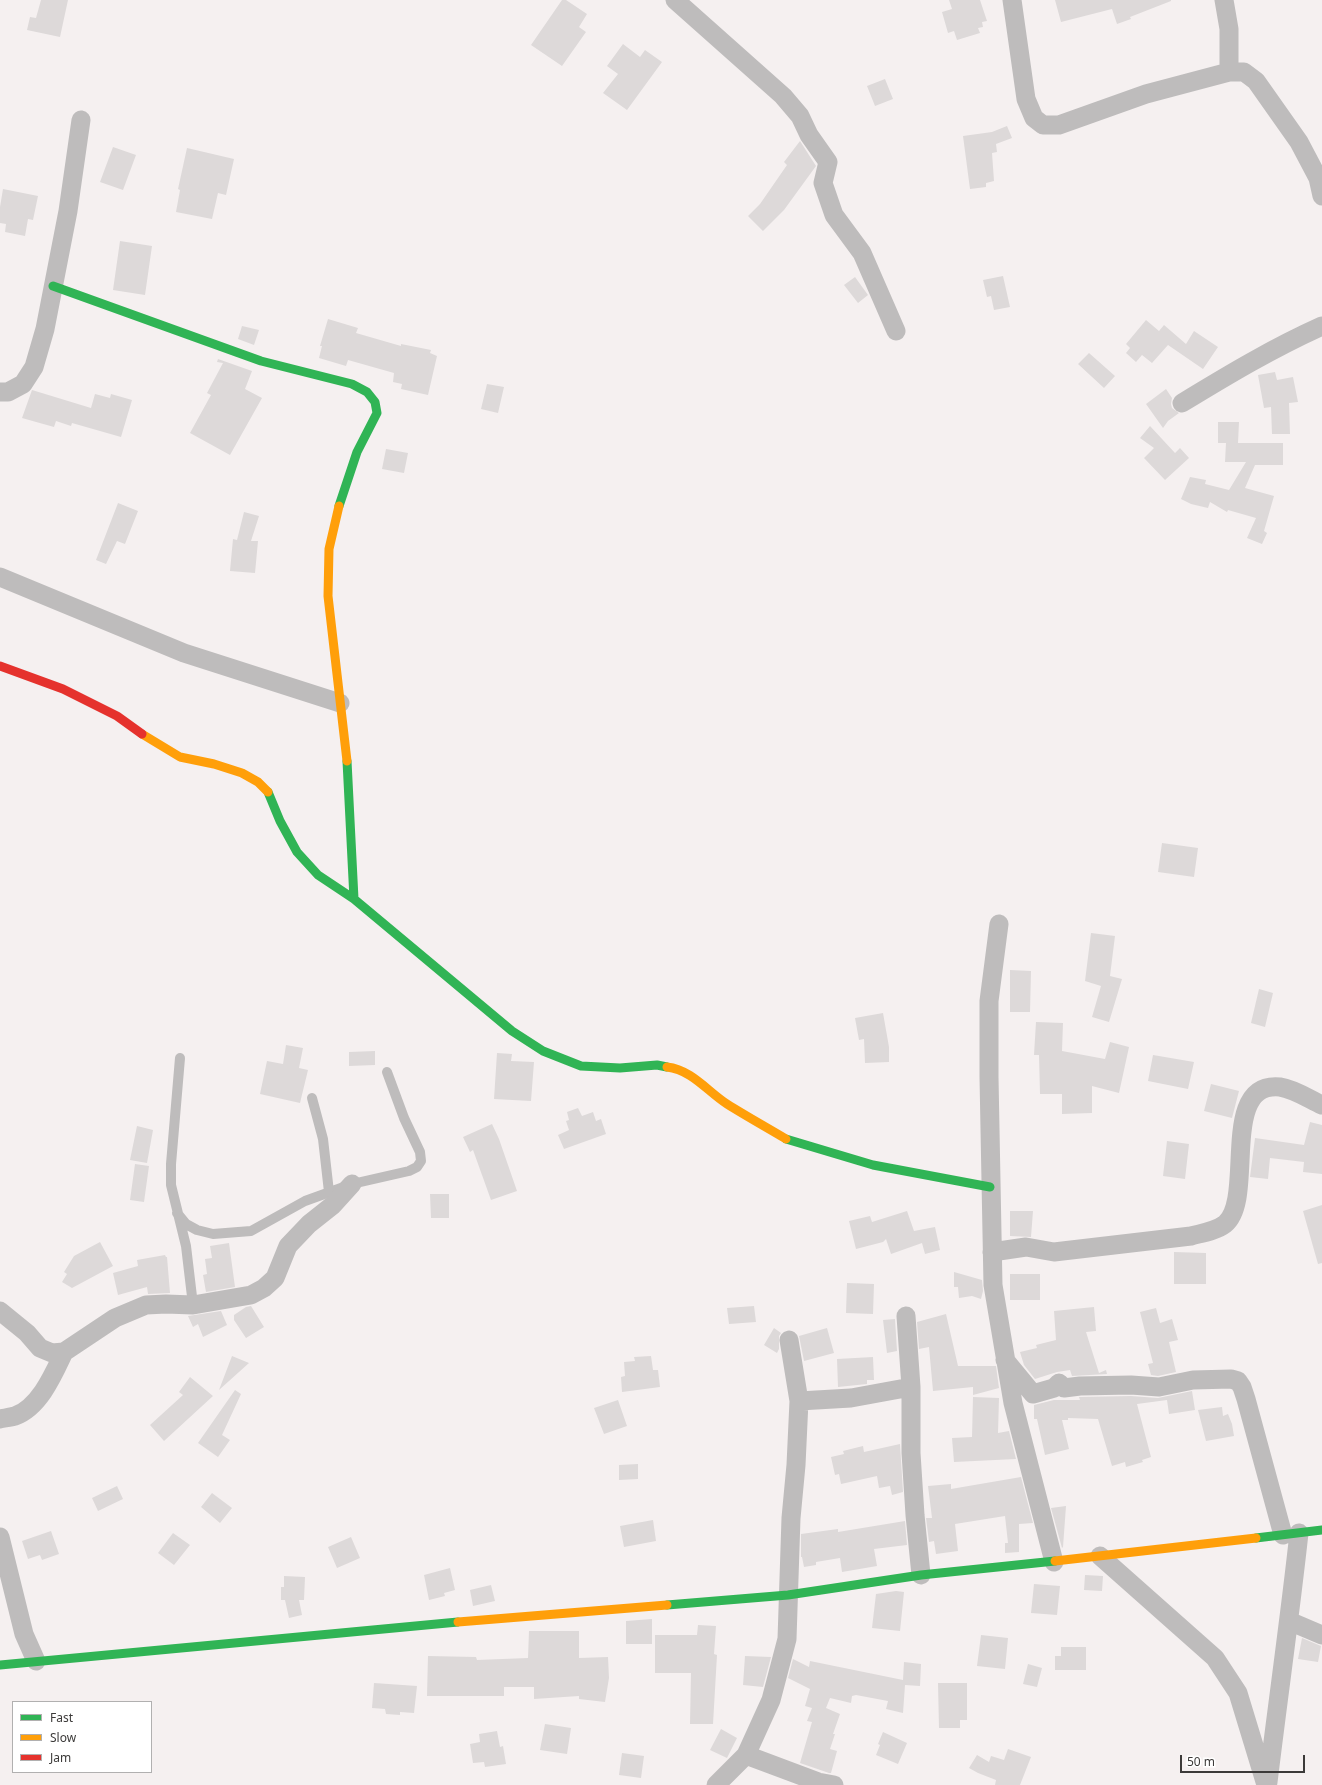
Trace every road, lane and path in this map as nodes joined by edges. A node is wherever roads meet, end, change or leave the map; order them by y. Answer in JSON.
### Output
{"nodes":[{"id":1,"x":675,"y":0,"type":"edge"},
{"id":2,"x":1012,"y":0,"type":"edge"},
{"id":3,"x":1224,"y":0,"type":"edge"},
{"id":4,"x":1229,"y":72,"type":"junction"},
{"id":5,"x":81,"y":120,"type":"dead end"},
{"id":6,"x":1322,"y":196,"type":"edge"},
{"id":7,"x":53,"y":286,"type":"junction"},
{"id":8,"x":1322,"y":326,"type":"edge"},
{"id":9,"x":896,"y":331,"type":"dead end"},
{"id":10,"x":0,"y":392,"type":"edge"},
{"id":11,"x":1182,"y":403,"type":"dead end"},
{"id":12,"x":0,"y":576,"type":"edge"},
{"id":13,"x":0,"y":666,"type":"edge"},
{"id":14,"x":340,"y":703,"type":"junction"},
{"id":15,"x":354,"y":900,"type":"junction"},
{"id":16,"x":998,"y":924,"type":"dead end"},
{"id":17,"x":180,"y":1058,"type":"dead end"},
{"id":18,"x":387,"y":1072,"type":"dead end"},
{"id":19,"x":312,"y":1098,"type":"dead end"},
{"id":20,"x":1322,"y":1105,"type":"edge"},
{"id":21,"x":352,"y":1184,"type":"junction"},
{"id":22,"x":990,"y":1187,"type":"junction"},
{"id":23,"x":329,"y":1192,"type":"junction"},
{"id":24,"x":177,"y":1213,"type":"junction"},
{"id":25,"x":992,"y":1252,"type":"junction"},
{"id":26,"x":193,"y":1305,"type":"junction"},
{"id":27,"x":0,"y":1311,"type":"edge"},
{"id":28,"x":906,"y":1316,"type":"dead end"},
{"id":29,"x":789,"y":1340,"type":"dead end"},
{"id":30,"x":64,"y":1352,"type":"junction"},
{"id":31,"x":1005,"y":1359,"type":"junction"},
{"id":32,"x":912,"y":1387,"type":"junction"},
{"id":33,"x":799,"y":1401,"type":"junction"},
{"id":34,"x":0,"y":1419,"type":"edge"},
{"id":35,"x":1322,"y":1530,"type":"edge"},
{"id":36,"x":1291,"y":1534,"type":"junction"},
{"id":37,"x":0,"y":1537,"type":"edge"},
{"id":38,"x":1100,"y":1556,"type":"junction"},
{"id":39,"x":1054,"y":1562,"type":"junction"},
{"id":40,"x":921,"y":1575,"type":"junction"},
{"id":41,"x":788,"y":1595,"type":"junction"},
{"id":42,"x":1289,"y":1621,"type":"junction"},
{"id":43,"x":1322,"y":1634,"type":"edge"},
{"id":44,"x":36,"y":1661,"type":"junction"},
{"id":45,"x":0,"y":1665,"type":"edge"},
{"id":46,"x":746,"y":1755,"type":"junction"},
{"id":47,"x":716,"y":1785,"type":"edge"},
{"id":48,"x":834,"y":1785,"type":"edge"},
{"id":49,"x":1267,"y":1785,"type":"edge"}],
"edges":[{"from":1,"to":9,"type":"street"},
{"from":2,"to":4,"type":"street"},
{"from":3,"to":4,"type":"street"},
{"from":4,"to":6,"type":"street"},
{"from":5,"to":7,"type":"street"},
{"from":7,"to":10,"type":"street"},
{"from":7,"to":14,"type":"street"},
{"from":8,"to":11,"type":"street"},
{"from":12,"to":14,"type":"street"},
{"from":13,"to":15,"type":"street"},
{"from":14,"to":15,"type":"street"},
{"from":15,"to":22,"type":"street"},
{"from":16,"to":22,"type":"street"},
{"from":17,"to":24,"type":"lane"},
{"from":18,"to":21,"type":"lane"},
{"from":19,"to":23,"type":"lane"},
{"from":20,"to":25,"type":"street"},
{"from":21,"to":23,"type":"lane"},
{"from":21,"to":26,"type":"street"},
{"from":22,"to":25,"type":"street"},
{"from":23,"to":24,"type":"lane"},
{"from":24,"to":26,"type":"lane"},
{"from":25,"to":31,"type":"street"},
{"from":26,"to":30,"type":"street"},
{"from":27,"to":30,"type":"street"},
{"from":28,"to":32,"type":"street"},
{"from":29,"to":33,"type":"street"},
{"from":30,"to":34,"type":"street"},
{"from":31,"to":36,"type":"street"},
{"from":31,"to":39,"type":"street"},
{"from":32,"to":33,"type":"street"},
{"from":32,"to":40,"type":"street"},
{"from":33,"to":41,"type":"street"},
{"from":35,"to":36,"type":"street"},
{"from":36,"to":38,"type":"street"},
{"from":36,"to":42,"type":"street"},
{"from":37,"to":44,"type":"street"},
{"from":38,"to":39,"type":"street"},
{"from":38,"to":49,"type":"street"},
{"from":39,"to":40,"type":"street"},
{"from":40,"to":41,"type":"street"},
{"from":41,"to":44,"type":"street"},
{"from":41,"to":46,"type":"street"},
{"from":42,"to":43,"type":"street"},
{"from":42,"to":49,"type":"street"},
{"from":44,"to":45,"type":"street"},
{"from":46,"to":47,"type":"street"},
{"from":46,"to":48,"type":"street"}]}
